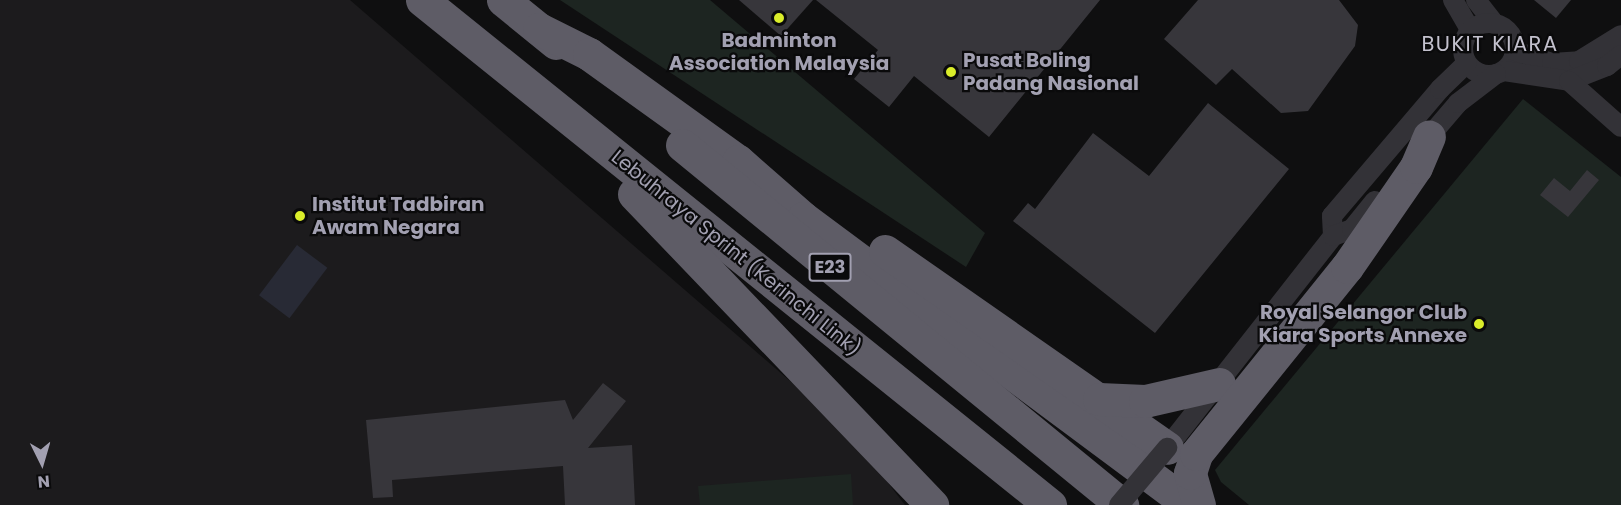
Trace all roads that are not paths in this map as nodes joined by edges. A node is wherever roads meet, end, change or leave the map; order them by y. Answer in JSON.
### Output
{"nodes":[{"id":1,"x":422,"y":0,"type":"edge"},
{"id":2,"x":503,"y":0,"type":"edge"},
{"id":3,"x":1453,"y":0,"type":"edge"},
{"id":4,"x":1476,"y":0,"type":"edge"},
{"id":5,"x":1495,"y":24,"type":"junction"},
{"id":6,"x":539,"y":29,"type":"junction"},
{"id":7,"x":1471,"y":31,"type":"junction"},
{"id":8,"x":1621,"y":35,"type":"edge"},
{"id":9,"x":1515,"y":51,"type":"junction"},
{"id":10,"x":1621,"y":55,"type":"edge"},
{"id":11,"x":1467,"y":63,"type":"junction"},
{"id":12,"x":1500,"y":72,"type":"junction"},
{"id":13,"x":1569,"y":81,"type":"junction"},
{"id":14,"x":535,"y":92,"type":"junction"},
{"id":15,"x":1621,"y":127,"type":"edge"},
{"id":16,"x":1429,"y":137,"type":"junction"},
{"id":17,"x":738,"y":161,"type":"junction"},
{"id":18,"x":1333,"y":236,"type":"junction"},
{"id":19,"x":1219,"y":384,"type":"junction"},
{"id":20,"x":1099,"y":399,"type":"junction"},
{"id":21,"x":1167,"y":448,"type":"junction"},
{"id":22,"x":923,"y":500,"type":"edge"},
{"id":23,"x":1050,"y":505,"type":"edge"},
{"id":24,"x":1120,"y":505,"type":"edge"},
{"id":25,"x":1190,"y":505,"type":"edge"},
{"id":26,"x":1199,"y":505,"type":"edge"}],
"edges":[{"from":1,"to":14,"type":"highway","name":"Lebuhraya Sprint (Kerinchi Link)","number":"E23"},
{"from":2,"to":6,"type":"highway","number":"E23"},
{"from":3,"to":7,"type":"street"},
{"from":4,"to":5,"type":"street"},
{"from":5,"to":7,"type":"street"},
{"from":5,"to":9,"type":"street"},
{"from":6,"to":17,"type":"highway"},
{"from":6,"to":24,"type":"highway","number":"E23"},
{"from":7,"to":11,"type":"street"},
{"from":8,"to":9,"type":"street"},
{"from":9,"to":12,"type":"street"},
{"from":10,"to":13,"type":"street"},
{"from":11,"to":12,"type":"street"},
{"from":11,"to":18,"type":"street"},
{"from":12,"to":13,"type":"street"},
{"from":12,"to":16,"type":"street"},
{"from":13,"to":15,"type":"street"},
{"from":14,"to":22,"type":"highway"},
{"from":14,"to":23,"type":"highway","name":"Lebuhraya Sprint (Kerinchi Link)","number":"E23"},
{"from":16,"to":18,"type":"street"},
{"from":16,"to":26,"type":"highway"},
{"from":17,"to":20,"type":"highway"},
{"from":17,"to":25,"type":"highway"},
{"from":18,"to":19,"type":"street"},
{"from":19,"to":20,"type":"highway"},
{"from":19,"to":21,"type":"street"},
{"from":20,"to":21,"type":"highway"},
{"from":21,"to":24,"type":"street","bridge":true}]}
